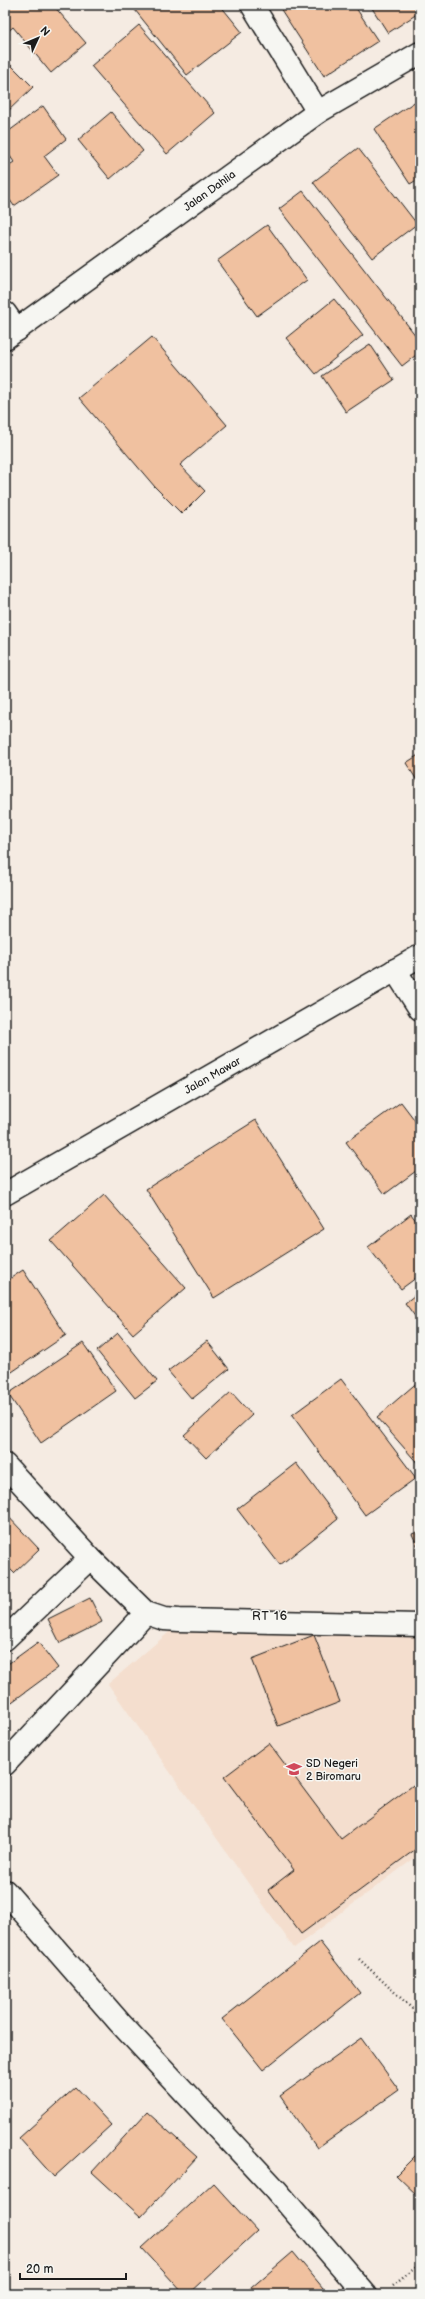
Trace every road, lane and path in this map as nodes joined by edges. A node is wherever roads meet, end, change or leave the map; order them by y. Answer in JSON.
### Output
{"nodes":[{"id":1,"x":252,"y":5,"type":"edge"},
{"id":2,"x":419,"y":56,"type":"edge"},
{"id":3,"x":318,"y":112,"type":"junction"},
{"id":4,"x":9,"y":327,"type":"edge"},
{"id":5,"x":420,"y":956,"type":"edge"},
{"id":6,"x":395,"y":970,"type":"junction"},
{"id":7,"x":420,"y":1009,"type":"edge"},
{"id":8,"x":5,"y":1194,"type":"edge"},
{"id":9,"x":5,"y":1465,"type":"edge"},
{"id":10,"x":90,"y":1558,"type":"junction"},
{"id":11,"x":146,"y":1613,"type":"junction"},
{"id":12,"x":420,"y":1625,"type":"edge"},
{"id":13,"x":5,"y":1639,"type":"edge"},
{"id":14,"x":5,"y":1764,"type":"edge"},
{"id":15,"x":5,"y":1891,"type":"edge"},
{"id":16,"x":359,"y":1959,"type":"dead end"},
{"id":17,"x":420,"y":2016,"type":"edge"},
{"id":18,"x":420,"y":2264,"type":"edge"},
{"id":19,"x":389,"y":2289,"type":"dead end"},
{"id":20,"x":365,"y":2294,"type":"edge"}],
"edges":[{"from":1,"to":3,"type":"street"},
{"from":2,"to":3,"type":"street","name":"Jalan Dahlia"},
{"from":3,"to":4,"type":"street","name":"Jalan Dahlia"},
{"from":5,"to":6,"type":"street","name":"Jalan Mawar"},
{"from":6,"to":7,"type":"street"},
{"from":6,"to":8,"type":"street","name":"Jalan Mawar"},
{"from":9,"to":10,"type":"street"},
{"from":10,"to":11,"type":"street"},
{"from":10,"to":13,"type":"street"},
{"from":11,"to":12,"type":"street"},
{"from":11,"to":14,"type":"street"},
{"from":15,"to":20,"type":"street"},
{"from":16,"to":17,"type":"path"},
{"from":18,"to":19,"type":"path"}]}
